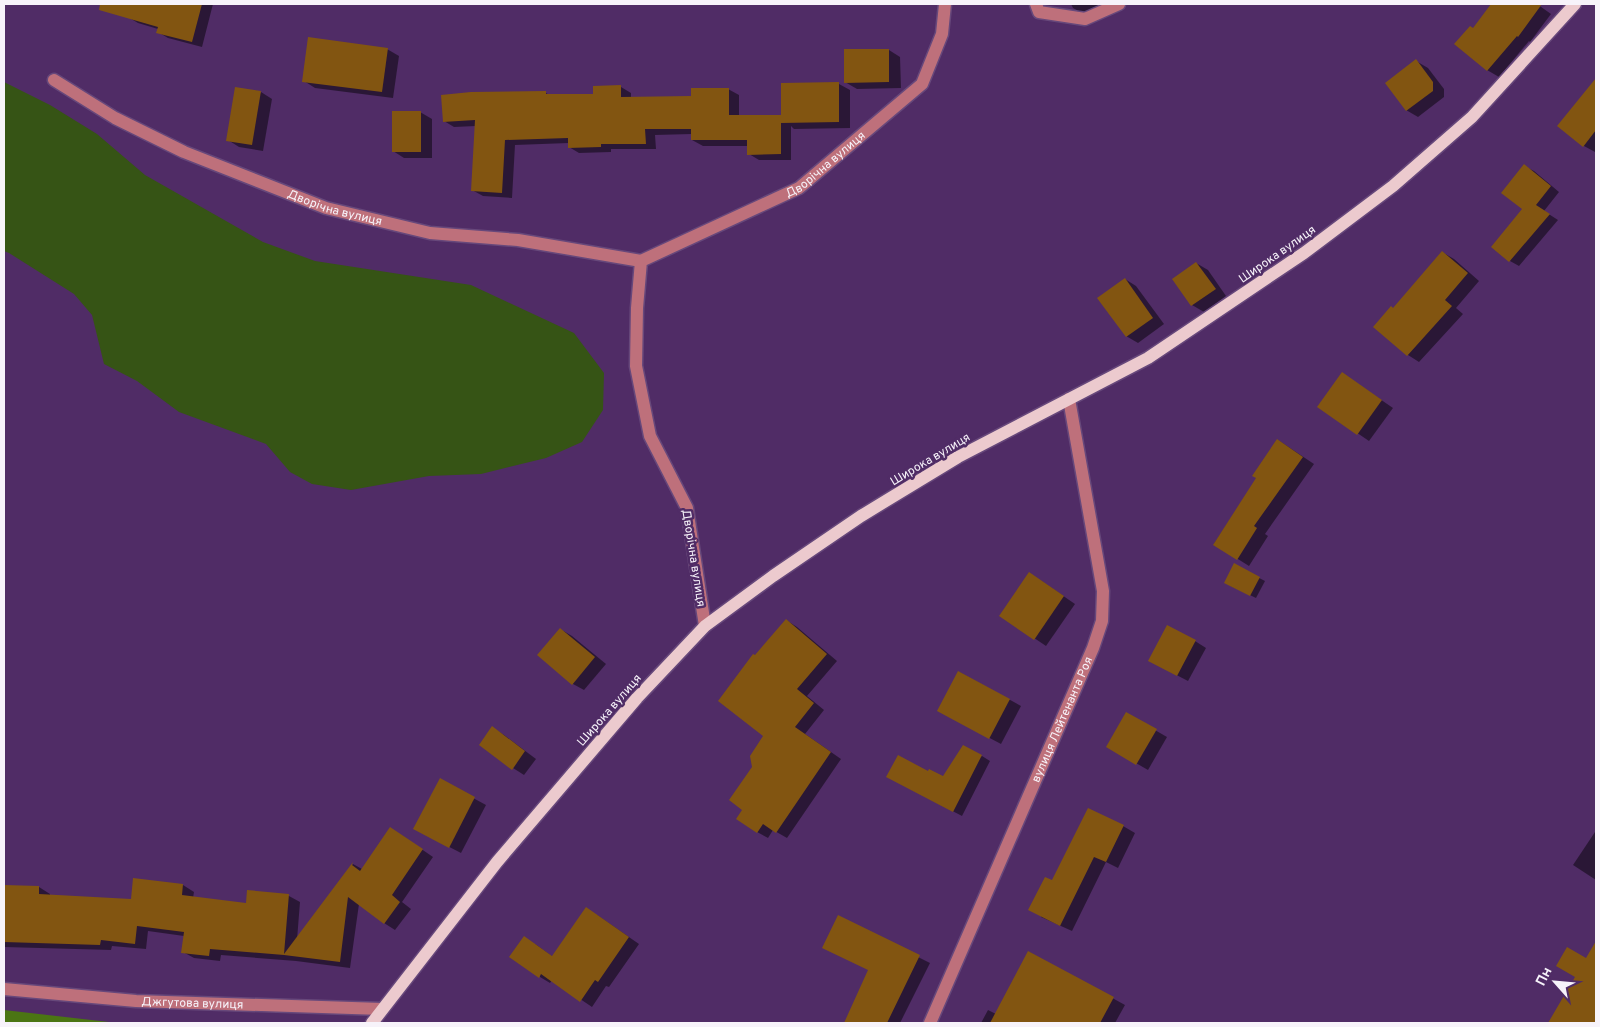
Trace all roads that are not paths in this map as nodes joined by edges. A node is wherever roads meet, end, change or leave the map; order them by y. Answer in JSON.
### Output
{"nodes":[{"id":1,"x":944,"y":4,"type":"edge"},
{"id":2,"x":1036,"y":4,"type":"edge"},
{"id":3,"x":1119,"y":4,"type":"edge"},
{"id":4,"x":1575,"y":4,"type":"edge"},
{"id":5,"x":54,"y":80,"type":"dead end"},
{"id":6,"x":640,"y":261,"type":"junction"},
{"id":7,"x":1069,"y":400,"type":"junction"},
{"id":8,"x":705,"y":626,"type":"junction"},
{"id":9,"x":4,"y":988,"type":"edge"},
{"id":10,"x":382,"y":1009,"type":"junction"},
{"id":11,"x":372,"y":1023,"type":"edge"},
{"id":12,"x":930,"y":1023,"type":"edge"}],
"edges":[{"from":1,"to":6,"type":"street","name":"Дворічна вулиця"},
{"from":2,"to":3,"type":"street"},
{"from":4,"to":7,"type":"main road","name":"Широка вулиця"},
{"from":5,"to":6,"type":"street","name":"Дворічна вулиця"},
{"from":6,"to":8,"type":"street","name":"Дворічна вулиця"},
{"from":7,"to":8,"type":"main road","name":"Широка вулиця"},
{"from":7,"to":12,"type":"street","name":"вулиця Лейтенанта Роя"},
{"from":8,"to":10,"type":"main road","name":"Широка вулиця"},
{"from":9,"to":10,"type":"street","name":"Джгутова вулиця"},
{"from":10,"to":11,"type":"main road","name":"Широка вулиця"}]}
